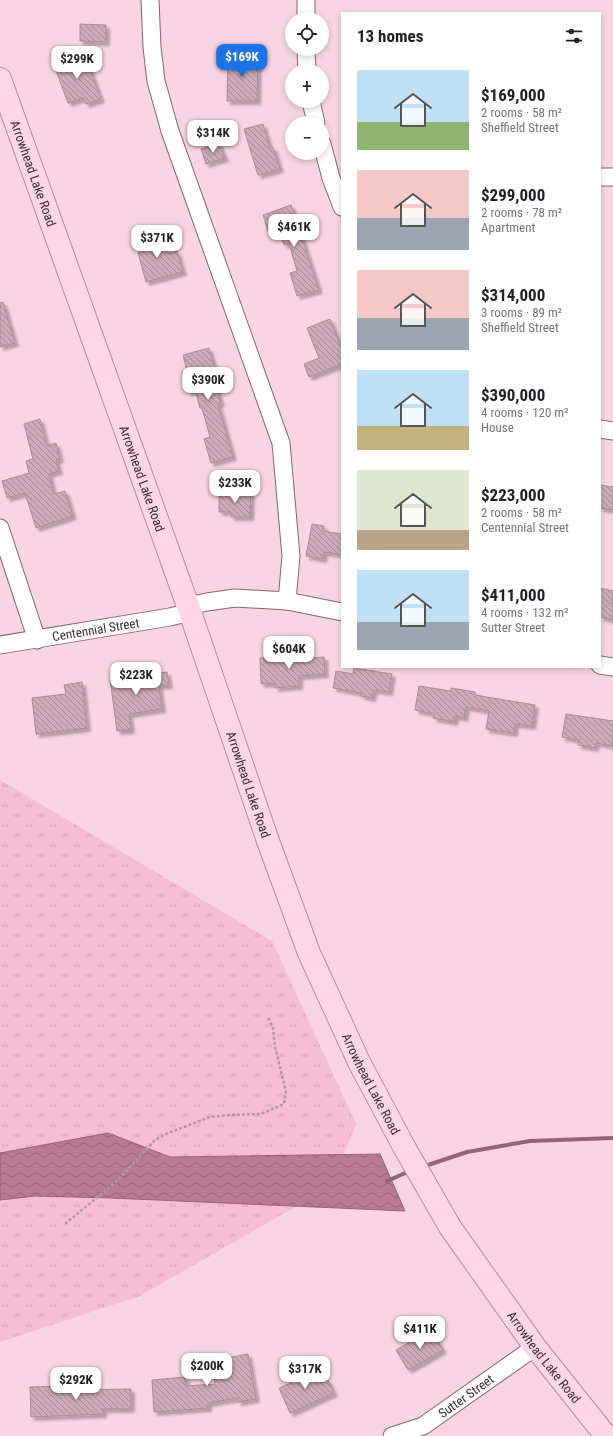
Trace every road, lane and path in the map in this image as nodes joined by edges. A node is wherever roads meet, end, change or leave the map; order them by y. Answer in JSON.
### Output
{"nodes":[{"id":1,"x":150,"y":0,"type":"edge"},
{"id":2,"x":306,"y":0,"type":"edge"},
{"id":3,"x":306,"y":12,"type":"edge"},
{"id":4,"x":0,"y":79,"type":"edge"},
{"id":5,"x":329,"y":160,"type":"edge"},
{"id":6,"x":601,"y":177,"type":"edge"},
{"id":7,"x":613,"y":177,"type":"edge"},
{"id":8,"x":337,"y":178,"type":"edge"},
{"id":9,"x":341,"y":201,"type":"edge"},
{"id":10,"x":601,"y":429,"type":"edge"},
{"id":11,"x":613,"y":431,"type":"edge"},
{"id":12,"x":0,"y":528,"type":"edge"},
{"id":13,"x":287,"y":601,"type":"junction"},
{"id":14,"x":189,"y":609,"type":"junction"},
{"id":15,"x":341,"y":612,"type":"edge"},
{"id":16,"x":37,"y":640,"type":"junction"},
{"id":17,"x":0,"y":645,"type":"edge"},
{"id":18,"x":601,"y":665,"type":"edge"},
{"id":19,"x":613,"y":667,"type":"edge"},
{"id":20,"x":268,"y":1017,"type":"dead end"},
{"id":21,"x":65,"y":1224,"type":"dead end"},
{"id":22,"x":535,"y":1347,"type":"junction"},
{"id":23,"x":392,"y":1436,"type":"edge"},
{"id":24,"x":606,"y":1436,"type":"edge"}],
"edges":[{"from":1,"to":13,"type":"street"},
{"from":2,"to":3,"type":"street"},
{"from":4,"to":14,"type":"main road","name":"Arrowhead Lake Road"},
{"from":5,"to":8,"type":"street"},
{"from":6,"to":7,"type":"street"},
{"from":8,"to":9,"type":"street"},
{"from":10,"to":11,"type":"street"},
{"from":12,"to":16,"type":"street"},
{"from":13,"to":14,"type":"street","name":"Centennial Street"},
{"from":13,"to":15,"type":"street","name":"Centennial Street"},
{"from":14,"to":16,"type":"street","name":"Centennial Street"},
{"from":14,"to":22,"type":"main road","name":"Arrowhead Lake Road"},
{"from":16,"to":17,"type":"street","name":"Centennial Street"},
{"from":18,"to":19,"type":"street"},
{"from":20,"to":21,"type":"path"},
{"from":22,"to":23,"type":"street","name":"Sutter Street"},
{"from":22,"to":24,"type":"main road","name":"Arrowhead Lake Road"}]}
